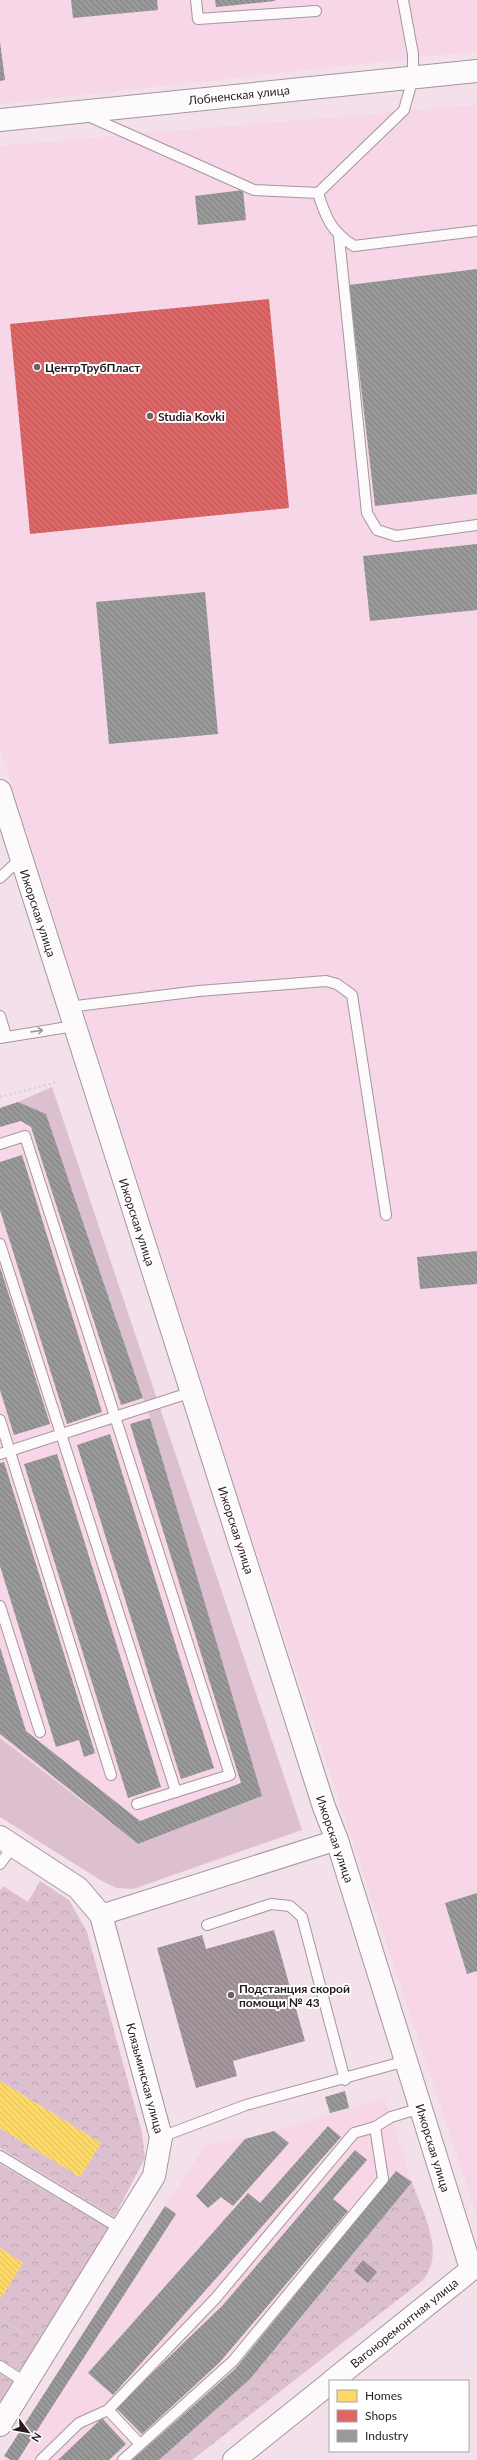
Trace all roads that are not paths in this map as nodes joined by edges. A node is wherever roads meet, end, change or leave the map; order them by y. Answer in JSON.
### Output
{"nodes":[{"id":1,"x":196,"y":0,"type":"edge"},
{"id":2,"x":404,"y":0,"type":"edge"},
{"id":3,"x":316,"y":11,"type":"dead end"},
{"id":4,"x":477,"y":71,"type":"edge"},
{"id":5,"x":413,"y":78,"type":"junction"},
{"id":6,"x":79,"y":112,"type":"junction"},
{"id":7,"x":0,"y":120,"type":"edge"},
{"id":8,"x":318,"y":194,"type":"junction"},
{"id":9,"x":477,"y":231,"type":"edge"},
{"id":10,"x":339,"y":237,"type":"junction"},
{"id":11,"x":477,"y":525,"type":"edge"},
{"id":12,"x":0,"y":792,"type":"edge"},
{"id":13,"x":21,"y":858,"type":"junction"},
{"id":14,"x":0,"y":878,"type":"edge"},
{"id":15,"x":0,"y":1016,"type":"edge"},
{"id":16,"x":71,"y":1017,"type":"junction"},
{"id":17,"x":3,"y":1037,"type":"edge"},
{"id":18,"x":0,"y":1144,"type":"edge"},
{"id":19,"x":386,"y":1215,"type":"dead end"},
{"id":20,"x":0,"y":1244,"type":"edge"},
{"id":21,"x":192,"y":1392,"type":"junction"},
{"id":22,"x":115,"y":1416,"type":"junction"},
{"id":23,"x":0,"y":1420,"type":"edge"},
{"id":24,"x":61,"y":1434,"type":"junction"},
{"id":25,"x":5,"y":1452,"type":"edge"},
{"id":26,"x":0,"y":1606,"type":"edge"},
{"id":27,"x":40,"y":1732,"type":"dead end"},
{"id":28,"x":111,"y":1775,"type":"dead end"},
{"id":29,"x":176,"y":1792,"type":"junction"},
{"id":30,"x":138,"y":1804,"type":"dead end"},
{"id":31,"x":337,"y":1840,"type":"junction"},
{"id":32,"x":7,"y":1841,"type":"edge"},
{"id":33,"x":0,"y":1864,"type":"edge"},
{"id":34,"x":101,"y":1915,"type":"junction"},
{"id":35,"x":207,"y":1926,"type":"dead end"},
{"id":36,"x":406,"y":2062,"type":"junction"},
{"id":37,"x":345,"y":2080,"type":"junction"},
{"id":38,"x":421,"y":2108,"type":"junction"},
{"id":39,"x":375,"y":2127,"type":"junction"},
{"id":40,"x":161,"y":2137,"type":"junction"},
{"id":41,"x":0,"y":2156,"type":"edge"},
{"id":42,"x":121,"y":2229,"type":"junction"},
{"id":43,"x":475,"y":2272,"type":"edge"},
{"id":44,"x":0,"y":2366,"type":"edge"},
{"id":45,"x":334,"y":2380,"type":"edge"},
{"id":46,"x":26,"y":2383,"type":"junction"},
{"id":47,"x":329,"y":2384,"type":"edge"},
{"id":48,"x":108,"y":2410,"type":"junction"},
{"id":49,"x":0,"y":2424,"type":"edge"},
{"id":50,"x":140,"y":2444,"type":"junction"},
{"id":51,"x":41,"y":2460,"type":"edge"},
{"id":52,"x":123,"y":2460,"type":"edge"},
{"id":53,"x":234,"y":2460,"type":"edge"}],
"edges":[{"from":1,"to":3,"type":"lane"},
{"from":2,"to":5,"type":"lane"},
{"from":4,"to":5,"type":"street","name":"Лобненская улица"},
{"from":5,"to":6,"type":"street","name":"Лобненская улица"},
{"from":5,"to":8,"type":"lane"},
{"from":6,"to":7,"type":"street","name":"Лобненская улица"},
{"from":6,"to":8,"type":"lane"},
{"from":8,"to":10,"type":"lane"},
{"from":9,"to":10,"type":"lane"},
{"from":10,"to":11,"type":"lane"},
{"from":12,"to":13,"type":"street","name":"Ижорская улица"},
{"from":13,"to":14,"type":"lane"},
{"from":13,"to":16,"type":"street","name":"Ижорская улица"},
{"from":15,"to":17,"type":"lane"},
{"from":17,"to":16,"type":"lane","one_way":true},
{"from":16,"to":19,"type":"lane"},
{"from":16,"to":21,"type":"street","name":"Ижорская улица"},
{"from":18,"to":22,"type":"lane"},
{"from":20,"to":24,"type":"lane"},
{"from":21,"to":22,"type":"lane"},
{"from":21,"to":31,"type":"street","name":"Ижорская улица"},
{"from":22,"to":24,"type":"lane"},
{"from":22,"to":29,"type":"lane"},
{"from":23,"to":25,"type":"lane"},
{"from":24,"to":25,"type":"lane"},
{"from":24,"to":29,"type":"lane"},
{"from":25,"to":28,"type":"lane"},
{"from":26,"to":27,"type":"lane"},
{"from":29,"to":30,"type":"lane"},
{"from":31,"to":34,"type":"street"},
{"from":31,"to":36,"type":"street","name":"Ижорская улица"},
{"from":32,"to":33,"type":"lane"},
{"from":32,"to":34,"type":"street","name":"Клязьминская улица"},
{"from":34,"to":40,"type":"street","name":"Клязьминская улица"},
{"from":35,"to":37,"type":"lane"},
{"from":36,"to":37,"type":"lane"},
{"from":36,"to":38,"type":"street","name":"Ижорская улица"},
{"from":37,"to":40,"type":"lane"},
{"from":38,"to":39,"type":"lane"},
{"from":38,"to":43,"type":"street","name":"Ижорская улица"},
{"from":39,"to":48,"type":"lane"},
{"from":39,"to":50,"type":"lane"},
{"from":40,"to":42,"type":"street","name":"Клязьминская улица"},
{"from":41,"to":42,"type":"lane"},
{"from":42,"to":46,"type":"street","name":"Клязьминская улица"},
{"from":43,"to":45,"type":"street","name":"Вагоноремонтная улица"},
{"from":44,"to":46,"type":"lane"},
{"from":46,"to":49,"type":"street","name":"Клязьминская улица"},
{"from":47,"to":53,"type":"street","name":"Вагоноремонтная улица"},
{"from":48,"to":50,"type":"lane"},
{"from":48,"to":51,"type":"lane"},
{"from":50,"to":52,"type":"lane"}]}
